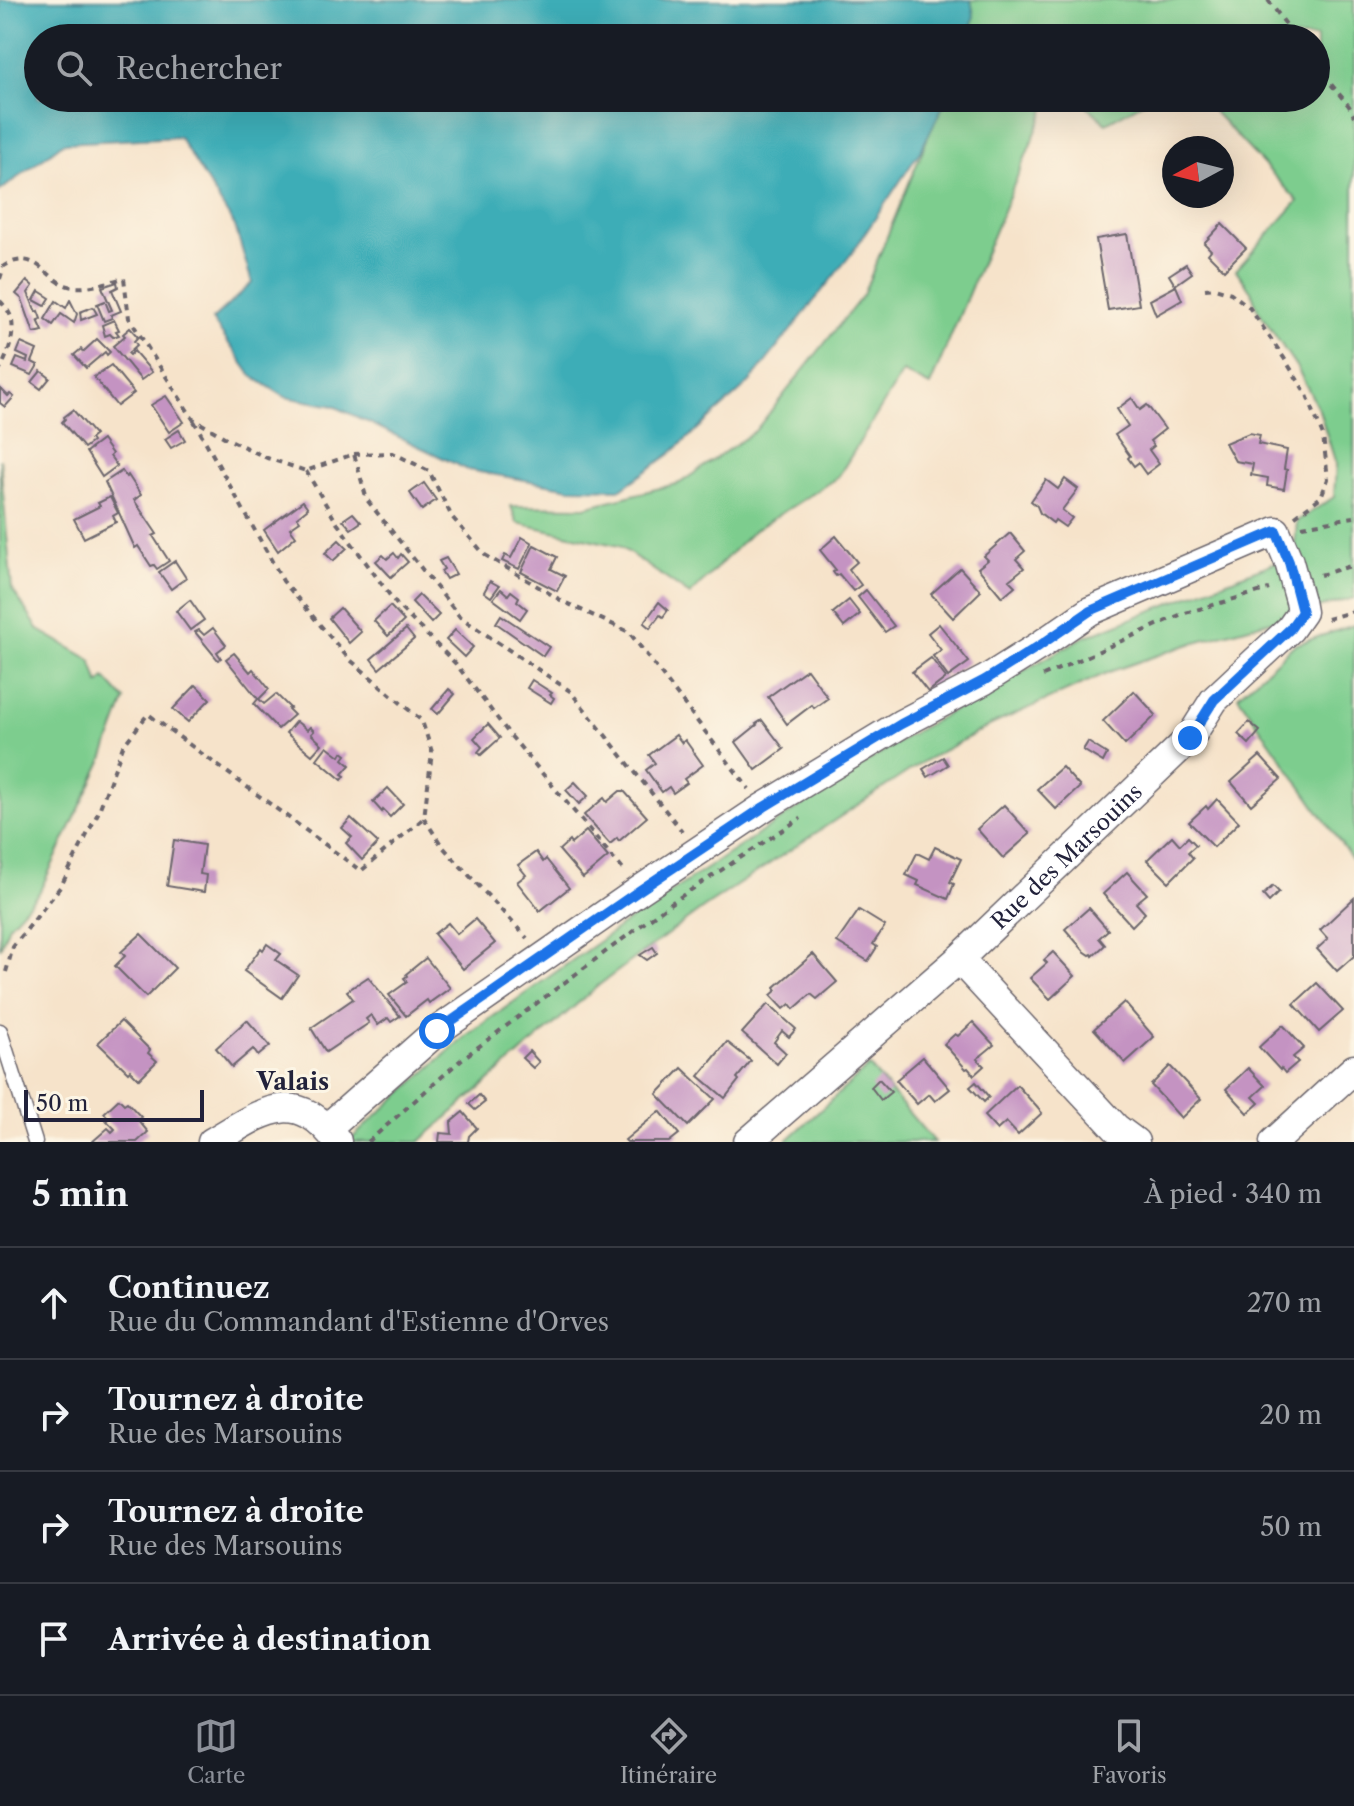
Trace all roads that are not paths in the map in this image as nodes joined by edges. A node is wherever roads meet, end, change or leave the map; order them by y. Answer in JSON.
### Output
{"nodes":[{"id":1,"x":959,"y":959,"type":"junction"},
{"id":2,"x":0,"y":1031,"type":"edge"},
{"id":3,"x":1354,"y":1069,"type":"edge"},
{"id":4,"x":332,"y":1135,"type":"edge"},
{"id":5,"x":35,"y":1142,"type":"edge"},
{"id":6,"x":212,"y":1142,"type":"edge"},
{"id":7,"x":748,"y":1142,"type":"edge"},
{"id":8,"x":1135,"y":1142,"type":"edge"},
{"id":9,"x":1274,"y":1142,"type":"edge"}],
"edges":[{"from":1,"to":4,"type":"street","name":"Rue des Marsouins"},
{"from":1,"to":7,"type":"street","name":"Rue des Marsouins"},
{"from":1,"to":8,"type":"street"},
{"from":2,"to":5,"type":"lane"},
{"from":3,"to":9,"type":"street"},
{"from":4,"to":6,"type":"street"}]}
